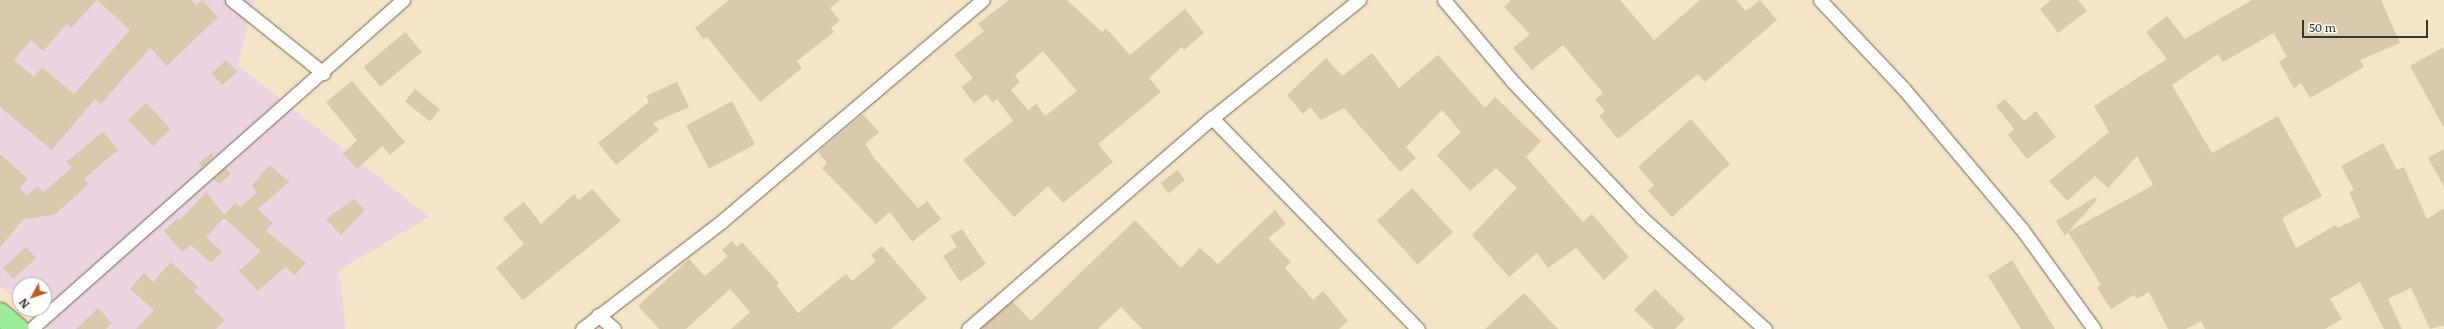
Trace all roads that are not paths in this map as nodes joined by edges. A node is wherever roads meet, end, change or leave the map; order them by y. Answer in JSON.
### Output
{"nodes":[{"id":1,"x":232,"y":0,"type":"edge"},
{"id":2,"x":403,"y":0,"type":"edge"},
{"id":3,"x":983,"y":0,"type":"edge"},
{"id":4,"x":1359,"y":0,"type":"edge"},
{"id":5,"x":1444,"y":0,"type":"edge"},
{"id":6,"x":1820,"y":0,"type":"edge"},
{"id":7,"x":323,"y":73,"type":"junction"},
{"id":8,"x":1212,"y":118,"type":"junction"},
{"id":9,"x":0,"y":314,"type":"edge"},
{"id":10,"x":598,"y":315,"type":"junction"},
{"id":11,"x":18,"y":329,"type":"edge"},
{"id":12,"x":31,"y":329,"type":"edge"},
{"id":13,"x":582,"y":329,"type":"edge"},
{"id":14,"x":614,"y":329,"type":"edge"},
{"id":15,"x":968,"y":329,"type":"edge"},
{"id":16,"x":1418,"y":329,"type":"edge"},
{"id":17,"x":1765,"y":329,"type":"edge"},
{"id":18,"x":2094,"y":329,"type":"edge"}],
"edges":[{"from":1,"to":7,"type":"street"},
{"from":2,"to":7,"type":"street"},
{"from":3,"to":10,"type":"street"},
{"from":4,"to":8,"type":"street"},
{"from":5,"to":17,"type":"street"},
{"from":6,"to":18,"type":"street"},
{"from":7,"to":12,"type":"street"},
{"from":8,"to":15,"type":"street"},
{"from":8,"to":16,"type":"street"},
{"from":9,"to":11,"type":"highway"},
{"from":10,"to":13,"type":"street"},
{"from":10,"to":14,"type":"street"}]}
